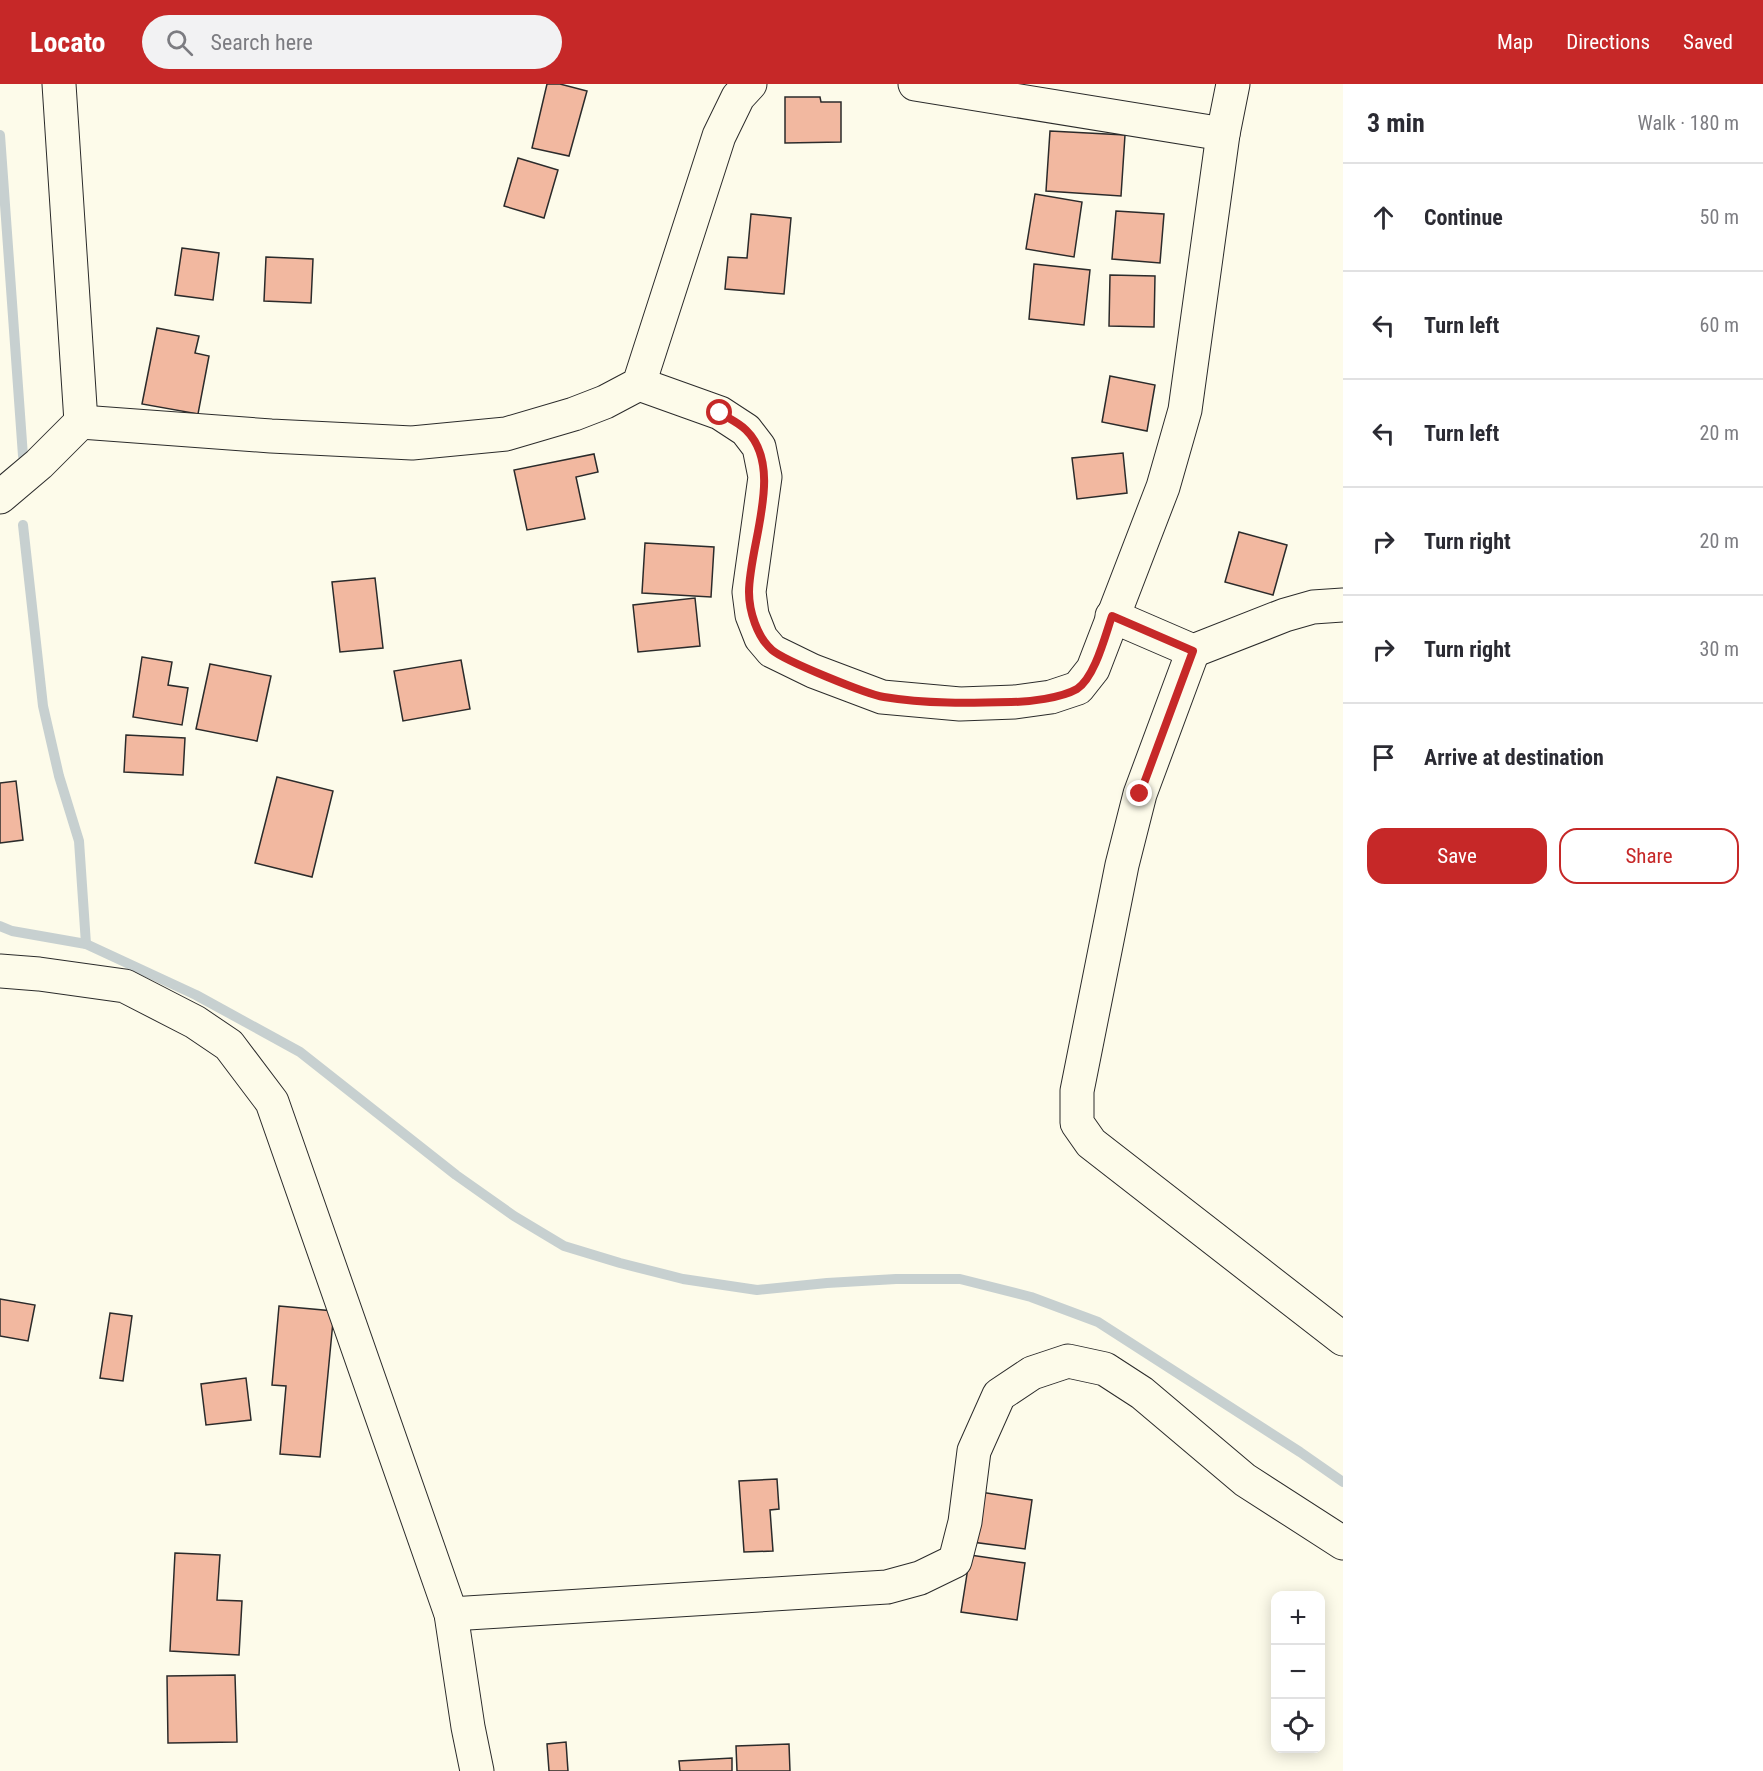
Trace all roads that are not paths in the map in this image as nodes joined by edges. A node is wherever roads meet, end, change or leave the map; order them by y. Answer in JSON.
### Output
{"nodes":[{"id":1,"x":59,"y":84,"type":"edge"},
{"id":2,"x":750,"y":84,"type":"edge"},
{"id":3,"x":915,"y":84,"type":"edge"},
{"id":4,"x":1233,"y":84,"type":"edge"},
{"id":5,"x":1223,"y":134,"type":"junction"},
{"id":6,"x":639,"y":384,"type":"junction"},
{"id":7,"x":81,"y":422,"type":"junction"},
{"id":8,"x":0,"y":497,"type":"edge"},
{"id":9,"x":1343,"y":606,"type":"edge"},
{"id":10,"x":1112,"y":616,"type":"junction"},
{"id":11,"x":1193,"y":651,"type":"junction"},
{"id":12,"x":0,"y":971,"type":"edge"},
{"id":13,"x":1343,"y":1338,"type":"edge"},
{"id":14,"x":1343,"y":1543,"type":"edge"},
{"id":15,"x":451,"y":1614,"type":"junction"},
{"id":16,"x":477,"y":1771,"type":"edge"}],
"edges":[{"from":1,"to":7,"type":"street"},
{"from":2,"to":6,"type":"street"},
{"from":3,"to":5,"type":"street"},
{"from":4,"to":5,"type":"street"},
{"from":5,"to":10,"type":"street"},
{"from":6,"to":7,"type":"street"},
{"from":6,"to":10,"type":"street"},
{"from":7,"to":8,"type":"street"},
{"from":9,"to":11,"type":"street"},
{"from":10,"to":11,"type":"street"},
{"from":11,"to":13,"type":"street"},
{"from":12,"to":15,"type":"street"},
{"from":14,"to":15,"type":"street"},
{"from":15,"to":16,"type":"street"}]}
